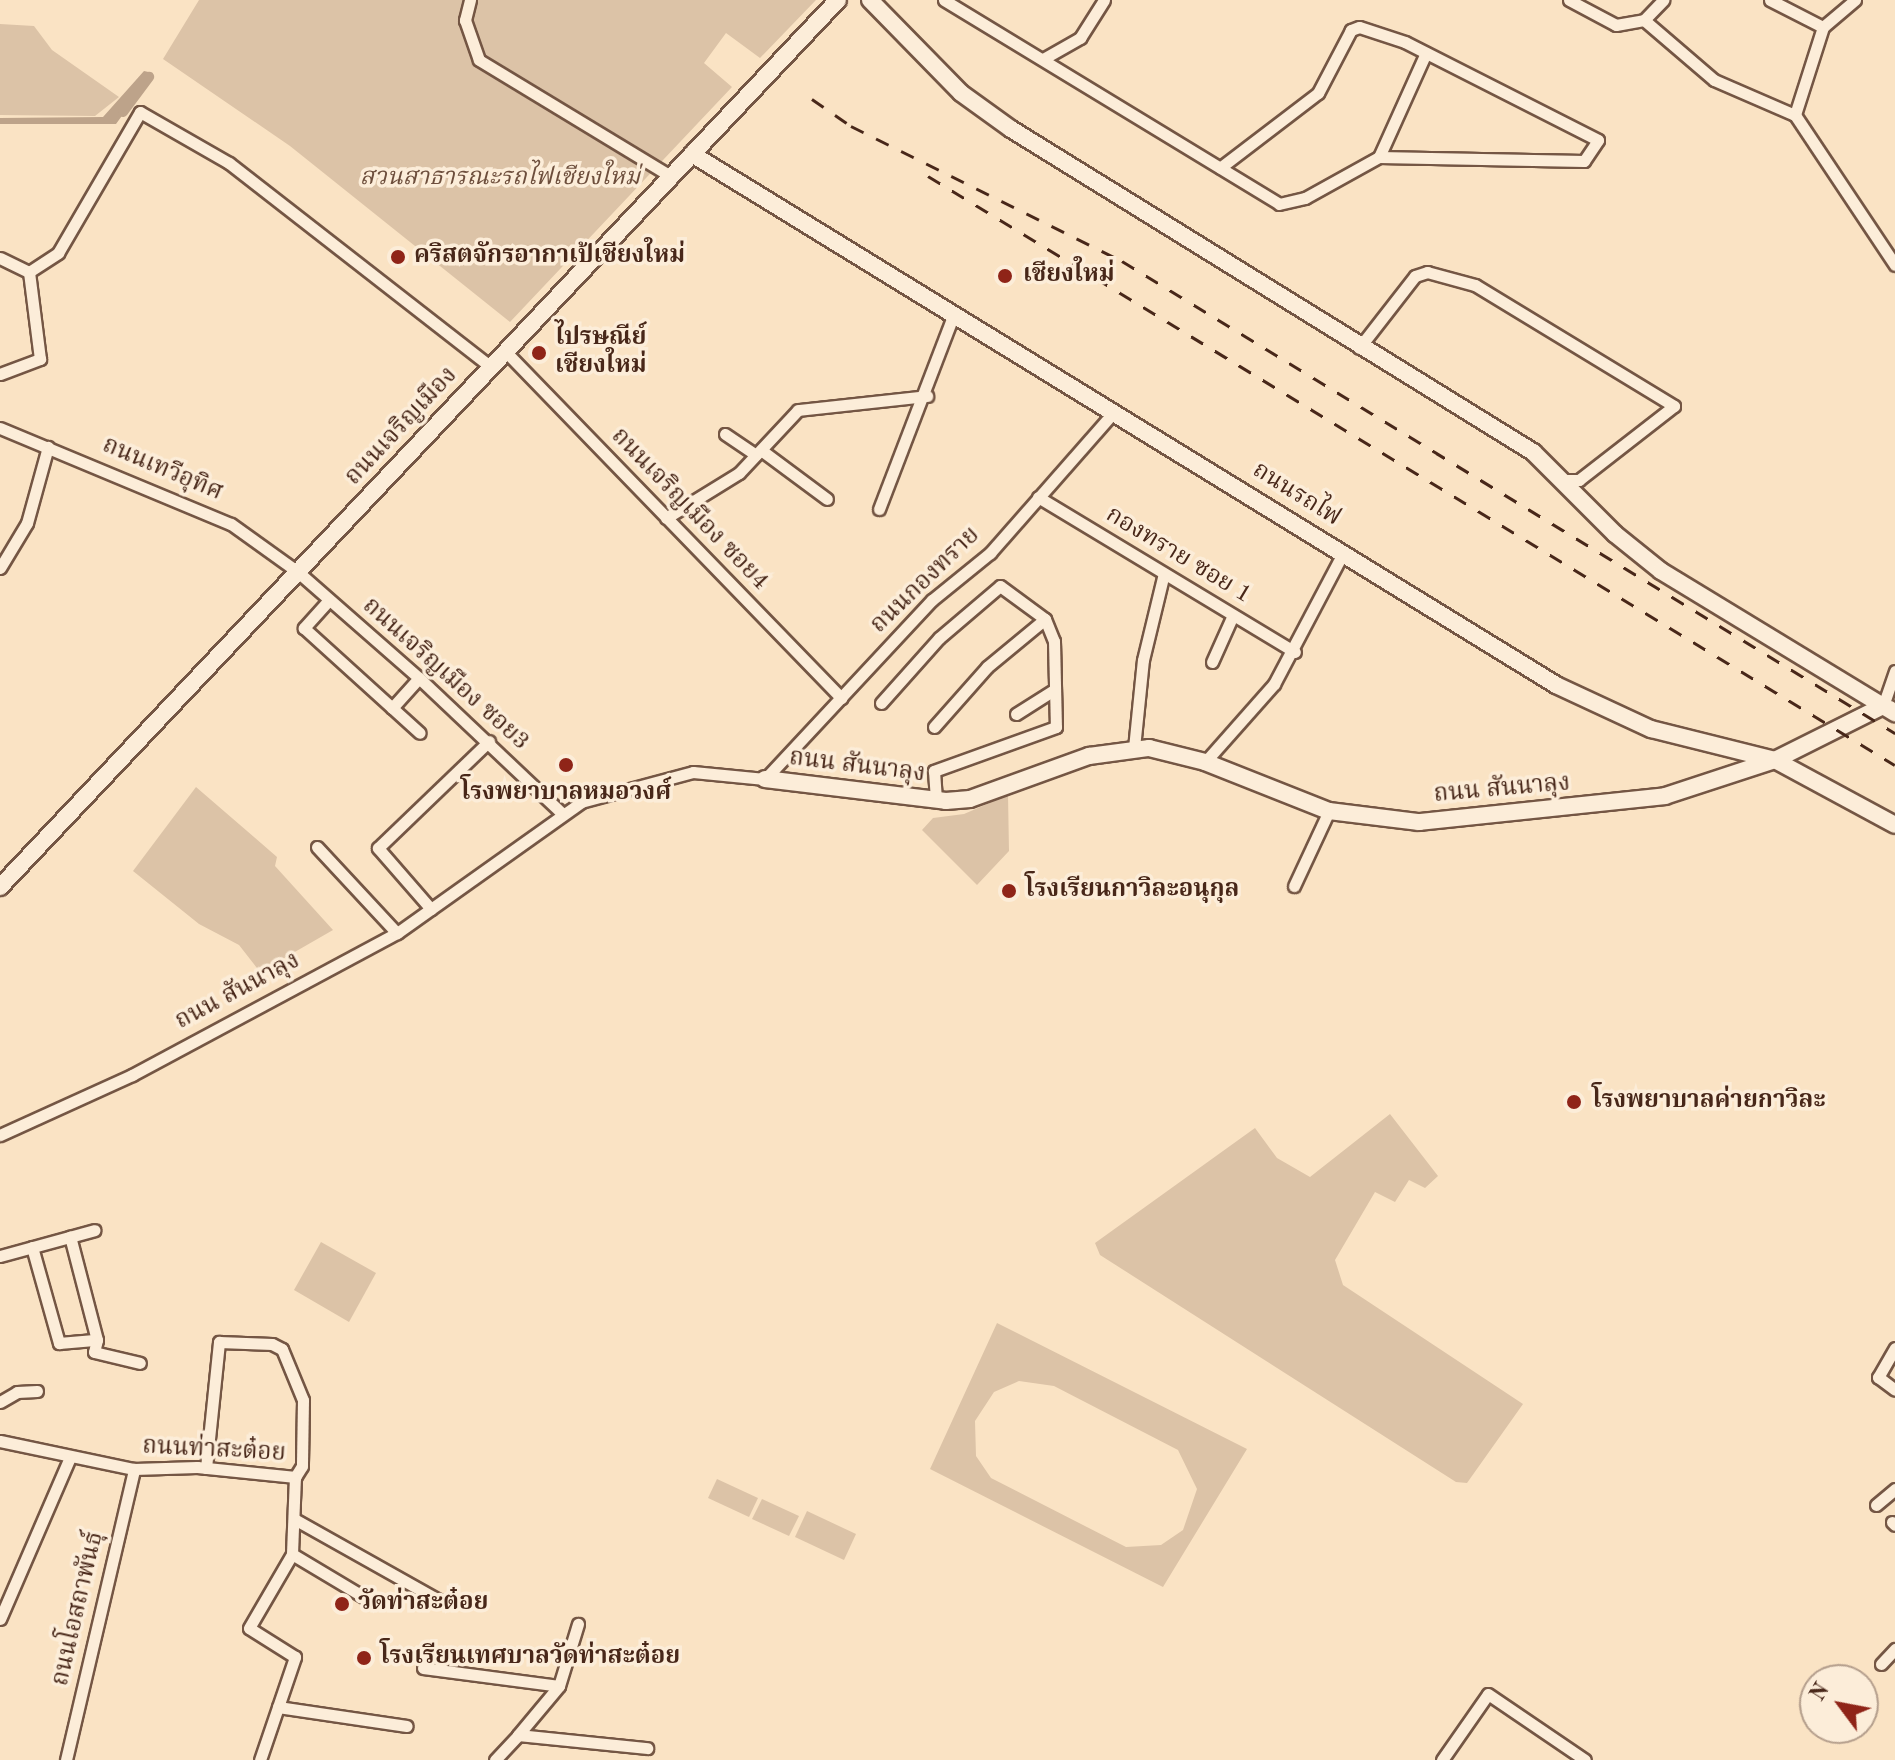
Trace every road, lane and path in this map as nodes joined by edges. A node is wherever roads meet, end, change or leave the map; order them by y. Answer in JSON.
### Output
{"nodes":[{"id":1,"x":470,"y":0,"type":"edge"},
{"id":2,"x":840,"y":0,"type":"edge"},
{"id":3,"x":870,"y":0,"type":"edge"},
{"id":4,"x":944,"y":0,"type":"edge"},
{"id":5,"x":1104,"y":0,"type":"edge"},
{"id":6,"x":1569,"y":0,"type":"edge"},
{"id":7,"x":1663,"y":0,"type":"edge"},
{"id":8,"x":1770,"y":0,"type":"edge"},
{"id":9,"x":1855,"y":0,"type":"edge"},
{"id":10,"x":1644,"y":20,"type":"junction"},
{"id":11,"x":1823,"y":27,"type":"junction"},
{"id":12,"x":1426,"y":53,"type":"junction"},
{"id":13,"x":1043,"y":59,"type":"junction"},
{"id":14,"x":1795,"y":115,"type":"junction"},
{"id":15,"x":692,"y":154,"type":"junction"},
{"id":16,"x":1379,"y":157,"type":"junction"},
{"id":17,"x":1220,"y":168,"type":"junction"},
{"id":18,"x":672,"y":177,"type":"junction"},
{"id":19,"x":0,"y":258,"type":"edge"},
{"id":20,"x":1895,"y":265,"type":"edge"},
{"id":21,"x":29,"y":272,"type":"junction"},
{"id":22,"x":954,"y":314,"type":"junction"},
{"id":23,"x":1359,"y":348,"type":"junction"},
{"id":24,"x":506,"y":352,"type":"junction"},
{"id":25,"x":491,"y":367,"type":"junction"},
{"id":26,"x":0,"y":374,"type":"edge"},
{"id":27,"x":927,"y":396,"type":"junction"},
{"id":28,"x":1114,"y":412,"type":"junction"},
{"id":29,"x":1,"y":430,"type":"edge"},
{"id":30,"x":725,"y":434,"type":"dead end"},
{"id":31,"x":48,"y":447,"type":"junction"},
{"id":32,"x":759,"y":452,"type":"junction"},
{"id":33,"x":1565,"y":480,"type":"junction"},
{"id":34,"x":1038,"y":497,"type":"junction"},
{"id":35,"x":827,"y":499,"type":"dead end"},
{"id":36,"x":879,"y":509,"type":"dead end"},
{"id":37,"x":666,"y":518,"type":"junction"},
{"id":38,"x":1343,"y":553,"type":"junction"},
{"id":39,"x":0,"y":568,"type":"edge"},
{"id":40,"x":298,"y":572,"type":"junction"},
{"id":41,"x":1164,"y":573,"type":"junction"},
{"id":42,"x":329,"y":600,"type":"junction"},
{"id":43,"x":1233,"y":615,"type":"junction"},
{"id":44,"x":1045,"y":619,"type":"junction"},
{"id":45,"x":1295,"y":652,"type":"junction"},
{"id":46,"x":1212,"y":662,"type":"dead end"},
{"id":47,"x":1895,"y":671,"type":"edge"},
{"id":48,"x":419,"y":678,"type":"junction"},
{"id":49,"x":1054,"y":690,"type":"junction"},
{"id":50,"x":841,"y":698,"type":"junction"},
{"id":51,"x":881,"y":703,"type":"dead end"},
{"id":52,"x":392,"y":708,"type":"junction"},
{"id":53,"x":1891,"y":708,"type":"edge"},
{"id":54,"x":1016,"y":714,"type":"dead end"},
{"id":55,"x":934,"y":727,"type":"dead end"},
{"id":56,"x":420,"y":733,"type":"dead end"},
{"id":57,"x":489,"y":741,"type":"junction"},
{"id":58,"x":1134,"y":748,"type":"junction"},
{"id":59,"x":1775,"y":760,"type":"junction"},
{"id":60,"x":1205,"y":762,"type":"junction"},
{"id":61,"x":765,"y":779,"type":"junction"},
{"id":62,"x":936,"y":801,"type":"junction"},
{"id":63,"x":1329,"y":811,"type":"junction"},
{"id":64,"x":562,"y":813,"type":"junction"},
{"id":65,"x":1895,"y":825,"type":"edge"},
{"id":66,"x":317,"y":847,"type":"dead end"},
{"id":67,"x":1294,"y":886,"type":"dead end"},
{"id":68,"x":0,"y":887,"type":"edge"},
{"id":69,"x":431,"y":909,"type":"junction"},
{"id":70,"x":397,"y":933,"type":"junction"},
{"id":71,"x":0,"y":1135,"type":"edge"},
{"id":72,"x":95,"y":1230,"type":"dead end"},
{"id":73,"x":70,"y":1236,"type":"junction"},
{"id":74,"x":32,"y":1247,"type":"junction"},
{"id":75,"x":0,"y":1256,"type":"edge"},
{"id":76,"x":97,"y":1340,"type":"junction"},
{"id":77,"x":1895,"y":1348,"type":"edge"},
{"id":78,"x":140,"y":1363,"type":"dead end"},
{"id":79,"x":1895,"y":1390,"type":"edge"},
{"id":80,"x":37,"y":1391,"type":"dead end"},
{"id":81,"x":0,"y":1402,"type":"edge"},
{"id":82,"x":0,"y":1441,"type":"edge"},
{"id":83,"x":70,"y":1457,"type":"junction"},
{"id":84,"x":206,"y":1468,"type":"junction"},
{"id":85,"x":134,"y":1469,"type":"junction"},
{"id":86,"x":295,"y":1477,"type":"junction"},
{"id":87,"x":1895,"y":1489,"type":"edge"},
{"id":88,"x":1876,"y":1505,"type":"dead end"},
{"id":89,"x":296,"y":1520,"type":"junction"},
{"id":90,"x":292,"y":1554,"type":"junction"},
{"id":91,"x":442,"y":1602,"type":"dead end"},
{"id":92,"x":374,"y":1603,"type":"dead end"},
{"id":93,"x":0,"y":1619,"type":"edge"},
{"id":94,"x":578,"y":1624,"type":"dead end"},
{"id":95,"x":1895,"y":1649,"type":"edge"},
{"id":96,"x":1881,"y":1664,"type":"dead end"},
{"id":97,"x":423,"y":1668,"type":"dead end"},
{"id":98,"x":559,"y":1686,"type":"junction"},
{"id":99,"x":278,"y":1707,"type":"junction"},
{"id":100,"x":407,"y":1726,"type":"dead end"},
{"id":101,"x":518,"y":1735,"type":"junction"},
{"id":102,"x":647,"y":1748,"type":"dead end"},
{"id":103,"x":66,"y":1760,"type":"edge"},
{"id":104,"x":260,"y":1760,"type":"edge"},
{"id":105,"x":495,"y":1760,"type":"edge"},
{"id":106,"x":1442,"y":1760,"type":"edge"},
{"id":107,"x":1585,"y":1760,"type":"edge"}],
"edges":[{"from":1,"to":18,"type":"street"},
{"from":2,"to":15,"type":"street","name":"ถนนเจริญเมือง"},
{"from":3,"to":23,"type":"street"},
{"from":4,"to":13,"type":"street"},
{"from":5,"to":13,"type":"street"},
{"from":6,"to":10,"type":"street"},
{"from":7,"to":10,"type":"street"},
{"from":8,"to":11,"type":"street"},
{"from":9,"to":11,"type":"street"},
{"from":10,"to":14,"type":"street"},
{"from":11,"to":14,"type":"street"},
{"from":12,"to":16,"type":"street"},
{"from":12,"to":16,"type":"street"},
{"from":12,"to":17,"type":"street"},
{"from":13,"to":17,"type":"street"},
{"from":14,"to":20,"type":"street"},
{"from":15,"to":18,"type":"street","name":"ถนนเจริญเมือง"},
{"from":15,"to":22,"type":"street","name":"ถนนรถไฟ"},
{"from":16,"to":17,"type":"street"},
{"from":18,"to":24,"type":"street","name":"ถนนเจริญเมือง"},
{"from":19,"to":21,"type":"street"},
{"from":21,"to":25,"type":"street"},
{"from":21,"to":26,"type":"street"},
{"from":22,"to":27,"type":"street"},
{"from":22,"to":28,"type":"street","name":"ถนนรถไฟ"},
{"from":23,"to":33,"type":"street"},
{"from":23,"to":33,"type":"street"},
{"from":24,"to":25,"type":"street","name":"ถนนเจริญเมือง"},
{"from":24,"to":37,"type":"street","name":"ถนนเจริญเมือง ซอย4"},
{"from":25,"to":40,"type":"street","name":"ถนนเจริญเมือง"},
{"from":27,"to":32,"type":"street"},
{"from":27,"to":36,"type":"street"},
{"from":28,"to":34,"type":"street","name":"ถนนกองทราย"},
{"from":28,"to":38,"type":"street","name":"ถนนรถไฟ"},
{"from":29,"to":31,"type":"street","name":"ถนนเทวีอุทิศ"},
{"from":30,"to":32,"type":"street"},
{"from":31,"to":39,"type":"street"},
{"from":31,"to":40,"type":"street","name":"ถนนเทวีอุทิศ"},
{"from":32,"to":35,"type":"street"},
{"from":32,"to":37,"type":"street"},
{"from":33,"to":53,"type":"street"},
{"from":34,"to":41,"type":"street","name":"กองทราย ซอย 1"},
{"from":34,"to":50,"type":"street","name":"ถนนกองทราย"},
{"from":37,"to":50,"type":"street","name":"ถนนเจริญเมือง ซอย4"},
{"from":38,"to":45,"type":"street"},
{"from":38,"to":59,"type":"street","name":"ถนนรถไฟ"},
{"from":40,"to":42,"type":"street","name":"ถนนเจริญเมือง ซอย3"},
{"from":40,"to":68,"type":"street","name":"ถนนเจริญเมือง"},
{"from":41,"to":43,"type":"street","name":"กองทราย ซอย 1"},
{"from":41,"to":58,"type":"street"},
{"from":42,"to":48,"type":"street","name":"ถนนเจริญเมือง ซอย3"},
{"from":42,"to":52,"type":"street"},
{"from":43,"to":45,"type":"street","name":"กองทราย ซอย 1"},
{"from":43,"to":46,"type":"street"},
{"from":44,"to":49,"type":"street"},
{"from":44,"to":51,"type":"street"},
{"from":44,"to":55,"type":"street"},
{"from":45,"to":60,"type":"street"},
{"from":47,"to":53,"type":"street"},
{"from":48,"to":52,"type":"street"},
{"from":48,"to":57,"type":"street","name":"ถนนเจริญเมือง ซอย3"},
{"from":49,"to":54,"type":"street"},
{"from":49,"to":62,"type":"street"},
{"from":50,"to":61,"type":"street","name":"ถนนกองทราย"},
{"from":52,"to":56,"type":"street"},
{"from":53,"to":59,"type":"street","name":"ถนน สันนาลุง"},
{"from":57,"to":64,"type":"street","name":"ถนนเจริญเมือง ซอย3"},
{"from":57,"to":69,"type":"street"},
{"from":58,"to":60,"type":"street","name":"ถนน สันนาลุง"},
{"from":58,"to":62,"type":"street","name":"ถนน สันนาลุง"},
{"from":59,"to":63,"type":"street","name":"ถนน สันนาลุง"},
{"from":59,"to":65,"type":"street","name":"ถนนรถไฟ"},
{"from":60,"to":63,"type":"street","name":"ถนน สันนาลุง"},
{"from":61,"to":62,"type":"street","name":"ถนน สันนาลุง"},
{"from":61,"to":64,"type":"street","name":"ถนน สันนาลุง"},
{"from":63,"to":67,"type":"street"},
{"from":64,"to":69,"type":"street","name":"ถนน สันนาลุง"},
{"from":66,"to":70,"type":"street"},
{"from":69,"to":70,"type":"street","name":"ถนน สันนาลุง"},
{"from":70,"to":71,"type":"street","name":"ถนน สันนาลุง"},
{"from":72,"to":73,"type":"street"},
{"from":73,"to":74,"type":"street"},
{"from":73,"to":76,"type":"street"},
{"from":74,"to":75,"type":"street"},
{"from":74,"to":76,"type":"street"},
{"from":76,"to":78,"type":"street"},
{"from":77,"to":79,"type":"street"},
{"from":80,"to":81,"type":"street"},
{"from":82,"to":83,"type":"street","name":"ถนนท่าสะต๋อย"},
{"from":83,"to":85,"type":"street","name":"ถนนท่าสะต๋อย"},
{"from":83,"to":93,"type":"street"},
{"from":84,"to":85,"type":"street","name":"ถนนท่าสะต๋อย"},
{"from":84,"to":86,"type":"street","name":"ถนนท่าสะต๋อย"},
{"from":84,"to":86,"type":"street"},
{"from":85,"to":103,"type":"street","name":"ถนนโอสถาพันธุ์"},
{"from":86,"to":89,"type":"street","name":"ถนนท่าสะต๋อย"},
{"from":87,"to":88,"type":"street"},
{"from":89,"to":90,"type":"street","name":"ถนนท่าสะต๋อย"},
{"from":89,"to":91,"type":"street"},
{"from":90,"to":92,"type":"street"},
{"from":90,"to":99,"type":"street","name":"ถนนท่าสะต๋อย"},
{"from":94,"to":98,"type":"street"},
{"from":95,"to":96,"type":"street"},
{"from":97,"to":98,"type":"street"},
{"from":98,"to":101,"type":"street"},
{"from":99,"to":100,"type":"street"},
{"from":99,"to":104,"type":"street","name":"ถนนท่าสะต๋อย"},
{"from":101,"to":102,"type":"street"},
{"from":101,"to":105,"type":"street"},
{"from":106,"to":107,"type":"street"}]}
